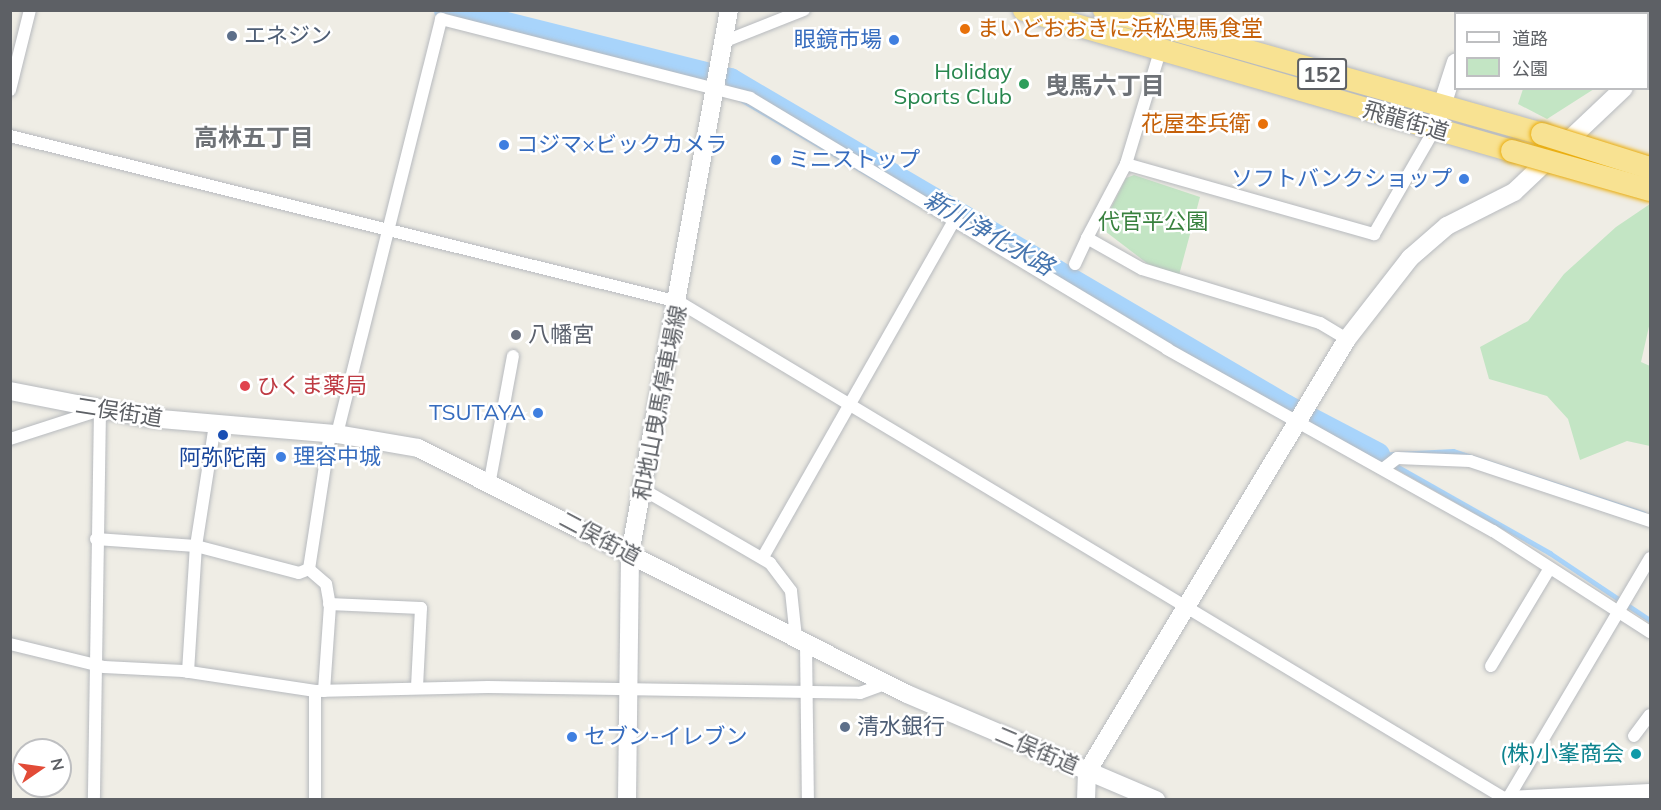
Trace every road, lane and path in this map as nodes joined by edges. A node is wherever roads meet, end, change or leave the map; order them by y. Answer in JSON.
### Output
{"nodes":[{"id":1,"x":30,"y":10,"type":"edge"},
{"id":2,"x":729,"y":10,"type":"edge"},
{"id":3,"x":804,"y":10,"type":"edge"},
{"id":4,"x":1024,"y":10,"type":"edge"},
{"id":5,"x":1104,"y":10,"type":"edge"},
{"id":6,"x":442,"y":15,"type":"edge"},
{"id":7,"x":723,"y":42,"type":"junction"},
{"id":8,"x":1161,"y":48,"type":"junction"},
{"id":9,"x":1454,"y":65,"type":"edge"},
{"id":10,"x":718,"y":81,"type":"junction"},
{"id":11,"x":10,"y":90,"type":"edge"},
{"id":12,"x":1622,"y":90,"type":"edge"},
{"id":13,"x":1438,"y":120,"type":"junction"},
{"id":14,"x":10,"y":136,"type":"edge"},
{"id":15,"x":1125,"y":164,"type":"junction"},
{"id":16,"x":1650,"y":168,"type":"edge"},
{"id":17,"x":1650,"y":190,"type":"edge"},
{"id":18,"x":955,"y":219,"type":"junction"},
{"id":19,"x":389,"y":228,"type":"junction"},
{"id":20,"x":1088,"y":238,"type":"junction"},
{"id":21,"x":1075,"y":264,"type":"dead end"},
{"id":22,"x":679,"y":302,"type":"junction"},
{"id":23,"x":1347,"y":339,"type":"junction"},
{"id":24,"x":513,"y":356,"type":"dead end"},
{"id":25,"x":10,"y":391,"type":"edge"},
{"id":26,"x":850,"y":403,"type":"junction"},
{"id":27,"x":100,"y":410,"type":"junction"},
{"id":28,"x":1300,"y":416,"type":"junction"},
{"id":29,"x":215,"y":425,"type":"junction"},
{"id":30,"x":334,"y":434,"type":"junction"},
{"id":31,"x":10,"y":439,"type":"edge"},
{"id":32,"x":1389,"y":464,"type":"junction"},
{"id":33,"x":490,"y":480,"type":"junction"},
{"id":34,"x":644,"y":490,"type":"junction"},
{"id":35,"x":1650,"y":521,"type":"edge"},
{"id":36,"x":96,"y":539,"type":"junction"},
{"id":37,"x":196,"y":546,"type":"junction"},
{"id":38,"x":630,"y":554,"type":"junction"},
{"id":39,"x":763,"y":557,"type":"junction"},
{"id":40,"x":1650,"y":558,"type":"edge"},
{"id":41,"x":1550,"y":567,"type":"junction"},
{"id":42,"x":309,"y":569,"type":"junction"},
{"id":43,"x":329,"y":604,"type":"junction"},
{"id":44,"x":1189,"y":604,"type":"junction"},
{"id":45,"x":1621,"y":604,"type":"junction"},
{"id":46,"x":1650,"y":633,"type":"edge"},
{"id":47,"x":801,"y":641,"type":"junction"},
{"id":48,"x":10,"y":644,"type":"edge"},
{"id":49,"x":95,"y":665,"type":"junction"},
{"id":50,"x":1491,"y":666,"type":"dead end"},
{"id":51,"x":188,"y":672,"type":"junction"},
{"id":52,"x":887,"y":683,"type":"junction"},
{"id":53,"x":417,"y":688,"type":"junction"},
{"id":54,"x":628,"y":689,"type":"junction"},
{"id":55,"x":320,"y":691,"type":"junction"},
{"id":56,"x":810,"y":693,"type":"junction"},
{"id":57,"x":1650,"y":715,"type":"edge"},
{"id":58,"x":1634,"y":736,"type":"dead end"},
{"id":59,"x":1087,"y":772,"type":"junction"},
{"id":60,"x":1650,"y":793,"type":"edge"},
{"id":61,"x":94,"y":800,"type":"edge"},
{"id":62,"x":315,"y":800,"type":"edge"},
{"id":63,"x":627,"y":800,"type":"edge"},
{"id":64,"x":807,"y":800,"type":"edge"},
{"id":65,"x":1086,"y":800,"type":"edge"},
{"id":66,"x":1156,"y":800,"type":"edge"},
{"id":67,"x":1508,"y":800,"type":"edge"}],
"edges":[{"from":1,"to":11,"type":"street"},
{"from":2,"to":7,"type":"street","name":"和地山曳馬停車場線"},
{"from":3,"to":7,"type":"street"},
{"from":4,"to":8,"type":"highway","name":"飛龍街道","number":"152"},
{"from":5,"to":13,"type":"highway","name":"飛龍街道","number":"152"},
{"from":6,"to":10,"type":"street"},
{"from":6,"to":19,"type":"street"},
{"from":7,"to":10,"type":"street","name":"和地山曳馬停車場線"},
{"from":8,"to":13,"type":"highway","name":"飛龍街道","number":"152"},
{"from":8,"to":15,"type":"street"},
{"from":9,"to":13,"type":"street"},
{"from":10,"to":18,"type":"street"},
{"from":10,"to":22,"type":"street","name":"和地山曳馬停車場線"},
{"from":12,"to":23,"type":"street"},
{"from":13,"to":15,"type":"street"},
{"from":13,"to":16,"type":"highway","name":"飛龍街道","number":"152","bridge":true},
{"from":13,"to":17,"type":"highway","name":"飛龍街道","number":"152","bridge":true},
{"from":14,"to":19,"type":"street"},
{"from":15,"to":20,"type":"street"},
{"from":18,"to":26,"type":"street"},
{"from":18,"to":28,"type":"street"},
{"from":19,"to":22,"type":"street"},
{"from":19,"to":30,"type":"street"},
{"from":20,"to":21,"type":"street"},
{"from":20,"to":23,"type":"street"},
{"from":22,"to":26,"type":"street"},
{"from":22,"to":34,"type":"street","name":"和地山曳馬停車場線"},
{"from":23,"to":28,"type":"street"},
{"from":24,"to":33,"type":"street"},
{"from":25,"to":27,"type":"street","name":"二俣街道"},
{"from":26,"to":39,"type":"street"},
{"from":26,"to":44,"type":"street"},
{"from":27,"to":29,"type":"street","name":"二俣街道"},
{"from":27,"to":31,"type":"street"},
{"from":27,"to":36,"type":"street"},
{"from":28,"to":32,"type":"street"},
{"from":28,"to":44,"type":"street"},
{"from":29,"to":30,"type":"street","name":"二俣街道"},
{"from":29,"to":37,"type":"street"},
{"from":30,"to":33,"type":"street","name":"二俣街道"},
{"from":30,"to":42,"type":"street"},
{"from":32,"to":35,"type":"street"},
{"from":32,"to":41,"type":"street"},
{"from":33,"to":38,"type":"street","name":"二俣街道"},
{"from":34,"to":38,"type":"street","name":"和地山曳馬停車場線"},
{"from":34,"to":39,"type":"street"},
{"from":36,"to":37,"type":"street"},
{"from":36,"to":49,"type":"street"},
{"from":37,"to":42,"type":"street"},
{"from":37,"to":51,"type":"street"},
{"from":38,"to":47,"type":"street","name":"二俣街道"},
{"from":38,"to":54,"type":"street","name":"和地山曳馬停車場線"},
{"from":39,"to":47,"type":"street"},
{"from":40,"to":45,"type":"street"},
{"from":41,"to":45,"type":"street"},
{"from":41,"to":50,"type":"street"},
{"from":42,"to":43,"type":"street"},
{"from":43,"to":53,"type":"street"},
{"from":43,"to":55,"type":"street"},
{"from":44,"to":45,"type":"street"},
{"from":44,"to":59,"type":"street"},
{"from":45,"to":46,"type":"street"},
{"from":47,"to":52,"type":"street","name":"二俣街道"},
{"from":47,"to":56,"type":"street"},
{"from":48,"to":49,"type":"street"},
{"from":49,"to":51,"type":"street"},
{"from":49,"to":61,"type":"street"},
{"from":51,"to":55,"type":"street"},
{"from":52,"to":56,"type":"street"},
{"from":52,"to":59,"type":"street","name":"二俣街道"},
{"from":53,"to":54,"type":"street"},
{"from":53,"to":55,"type":"street"},
{"from":54,"to":56,"type":"street"},
{"from":54,"to":63,"type":"street","name":"和地山曳馬停車場線"},
{"from":55,"to":62,"type":"street"},
{"from":56,"to":64,"type":"street"},
{"from":57,"to":58,"type":"street"},
{"from":59,"to":65,"type":"street"},
{"from":59,"to":66,"type":"street","name":"二俣街道"},
{"from":60,"to":67,"type":"street"}]}
